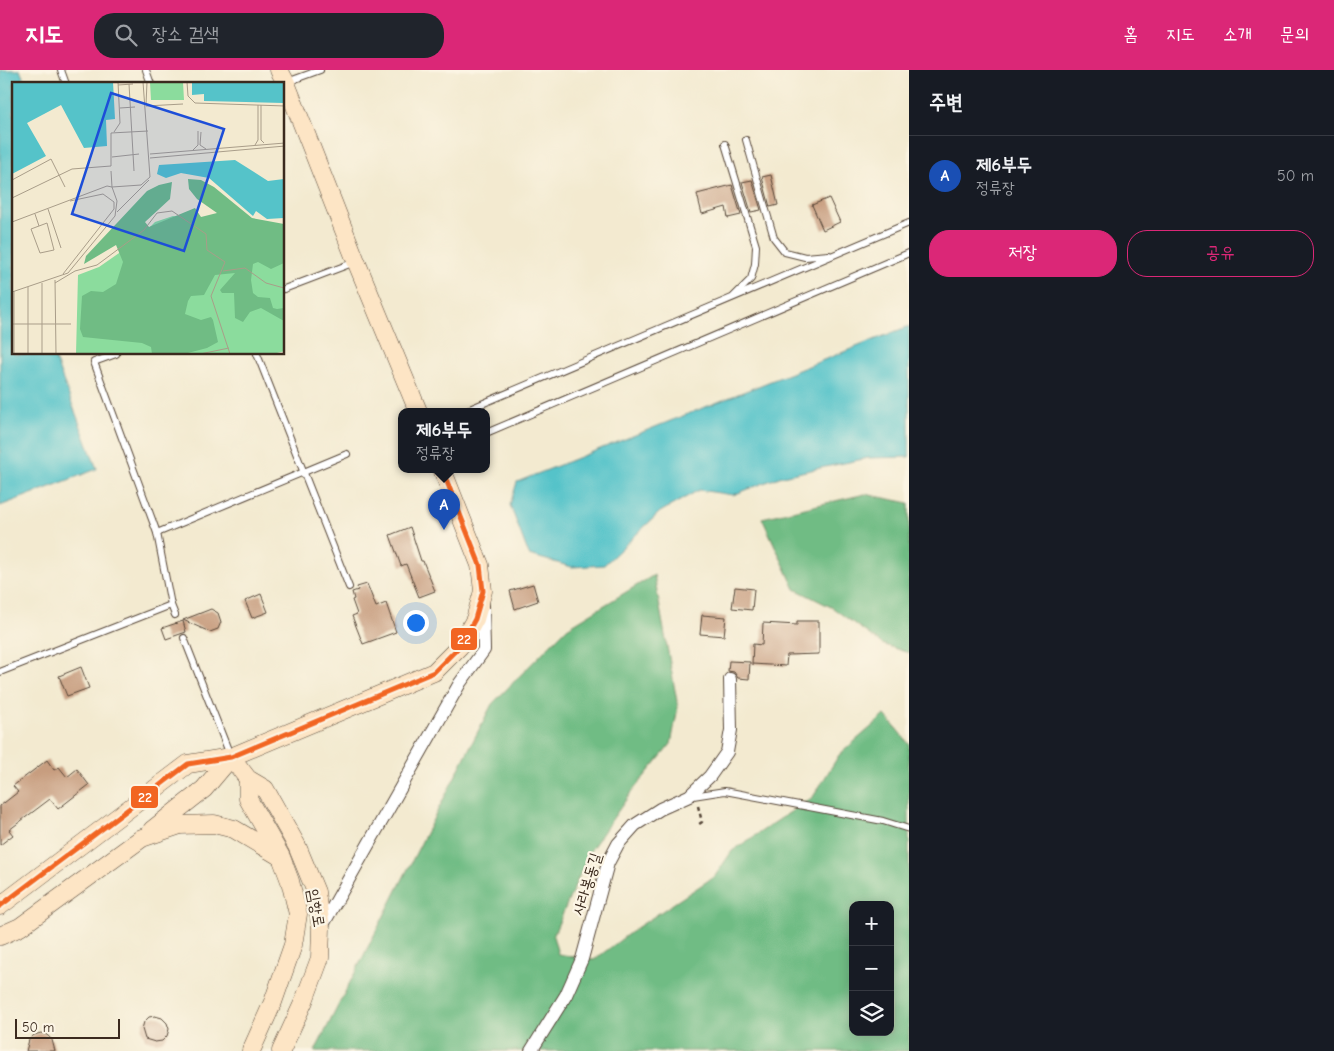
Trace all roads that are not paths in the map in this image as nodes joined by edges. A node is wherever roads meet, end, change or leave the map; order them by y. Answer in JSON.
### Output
{"nodes":[{"id":1,"x":61,"y":70,"type":"edge"},
{"id":2,"x":146,"y":70,"type":"edge"},
{"id":3,"x":320,"y":70,"type":"edge"},
{"id":4,"x":283,"y":74,"type":"edge"},
{"id":5,"x":65,"y":82,"type":"edge"},
{"id":6,"x":150,"y":82,"type":"edge"},
{"id":7,"x":746,"y":140,"type":"dead end"},
{"id":8,"x":725,"y":144,"type":"dead end"},
{"id":9,"x":909,"y":223,"type":"edge"},
{"id":10,"x":909,"y":253,"type":"edge"},
{"id":11,"x":835,"y":254,"type":"junction"},
{"id":12,"x":356,"y":261,"type":"junction"},
{"id":13,"x":285,"y":289,"type":"edge"},
{"id":14,"x":732,"y":298,"type":"junction"},
{"id":15,"x":111,"y":355,"type":"edge"},
{"id":16,"x":257,"y":355,"type":"edge"},
{"id":17,"x":417,"y":408,"type":"edge"},
{"id":18,"x":472,"y":408,"type":"edge"},
{"id":19,"x":490,"y":431,"type":"edge"},
{"id":20,"x":347,"y":454,"type":"dead end"},
{"id":21,"x":304,"y":472,"type":"junction"},
{"id":22,"x":444,"y":473,"type":"edge"},
{"id":23,"x":157,"y":533,"type":"junction"},
{"id":24,"x":349,"y":587,"type":"dead end"},
{"id":25,"x":483,"y":591,"type":"junction"},
{"id":26,"x":171,"y":605,"type":"junction"},
{"id":27,"x":175,"y":615,"type":"dead end"},
{"id":28,"x":184,"y":638,"type":"dead end"},
{"id":29,"x":0,"y":672,"type":"edge"},
{"id":30,"x":730,"y":679,"type":"dead end"},
{"id":31,"x":231,"y":757,"type":"junction"},
{"id":32,"x":248,"y":779,"type":"junction"},
{"id":33,"x":692,"y":796,"type":"junction"},
{"id":34,"x":909,"y":830,"type":"edge"},
{"id":35,"x":142,"y":838,"type":"junction"},
{"id":36,"x":281,"y":858,"type":"junction"},
{"id":37,"x":0,"y":906,"type":"edge"},
{"id":38,"x":321,"y":928,"type":"junction"},
{"id":39,"x":0,"y":936,"type":"edge"},
{"id":40,"x":251,"y":1051,"type":"edge"},
{"id":41,"x":280,"y":1051,"type":"edge"},
{"id":42,"x":531,"y":1051,"type":"edge"}],
"edges":[{"from":1,"to":5,"type":"lane"},
{"from":2,"to":6,"type":"lane"},
{"from":3,"to":4,"type":"lane"},
{"from":4,"to":12,"type":"main road"},
{"from":7,"to":11,"type":"lane"},
{"from":8,"to":14,"type":"lane"},
{"from":9,"to":11,"type":"lane"},
{"from":10,"to":19,"type":"lane"},
{"from":11,"to":14,"type":"lane"},
{"from":12,"to":13,"type":"lane"},
{"from":12,"to":17,"type":"main road"},
{"from":14,"to":18,"type":"lane"},
{"from":15,"to":23,"type":"lane"},
{"from":16,"to":21,"type":"lane"},
{"from":20,"to":21,"type":"lane"},
{"from":21,"to":23,"type":"lane"},
{"from":21,"to":24,"type":"lane"},
{"from":22,"to":25,"type":"main road"},
{"from":23,"to":26,"type":"lane"},
{"from":25,"to":31,"type":"main road"},
{"from":25,"to":38,"type":"street"},
{"from":26,"to":27,"type":"lane"},
{"from":26,"to":29,"type":"lane"},
{"from":28,"to":31,"type":"lane"},
{"from":30,"to":33,"type":"street"},
{"from":31,"to":32,"type":"main road","name":"임항로"},
{"from":31,"to":35,"type":"main road"},
{"from":31,"to":37,"type":"main road"},
{"from":32,"to":36,"type":"main road","name":"임항로"},
{"from":32,"to":38,"type":"main road","name":"임항로"},
{"from":33,"to":34,"type":"lane","name":"사라봉동길"},
{"from":33,"to":42,"type":"street","name":"사라봉동길"},
{"from":35,"to":36,"type":"main road"},
{"from":35,"to":39,"type":"main road"},
{"from":36,"to":40,"type":"main road","name":"임항로"},
{"from":38,"to":41,"type":"main road","name":"임항로"}]}
